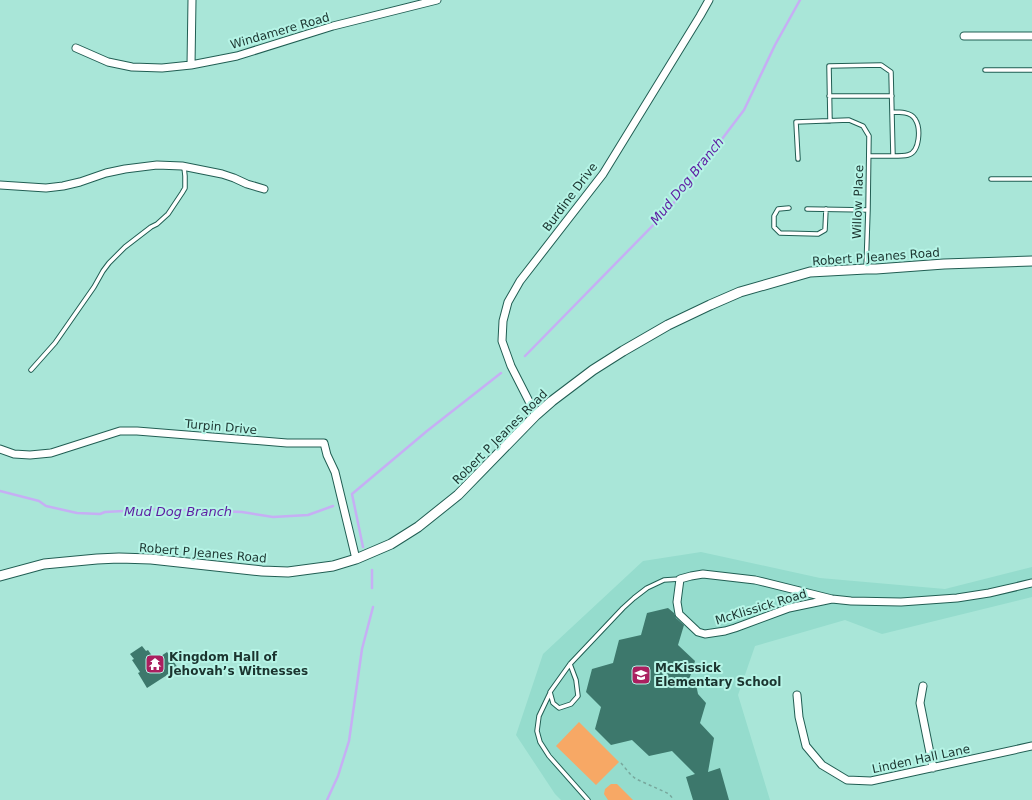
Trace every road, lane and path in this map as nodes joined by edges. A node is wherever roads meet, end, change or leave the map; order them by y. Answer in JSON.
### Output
{"nodes":[{"id":1,"x":192,"y":0,"type":"edge"},
{"id":2,"x":437,"y":0,"type":"edge"},
{"id":3,"x":709,"y":0,"type":"edge"},
{"id":4,"x":964,"y":36,"type":"dead end"},
{"id":5,"x":1032,"y":36,"type":"edge"},
{"id":6,"x":76,"y":48,"type":"dead end"},
{"id":7,"x":191,"y":64,"type":"junction"},
{"id":8,"x":985,"y":70,"type":"dead end"},
{"id":9,"x":1032,"y":70,"type":"edge"},
{"id":10,"x":830,"y":96,"type":"junction"},
{"id":11,"x":892,"y":96,"type":"junction"},
{"id":12,"x":892,"y":112,"type":"junction"},
{"id":13,"x":830,"y":121,"type":"junction"},
{"id":14,"x":870,"y":156,"type":"junction"},
{"id":15,"x":892,"y":156,"type":"junction"},
{"id":16,"x":798,"y":159,"type":"dead end"},
{"id":17,"x":183,"y":166,"type":"junction"},
{"id":18,"x":991,"y":179,"type":"dead end"},
{"id":19,"x":1032,"y":179,"type":"edge"},
{"id":20,"x":0,"y":185,"type":"edge"},
{"id":21,"x":264,"y":189,"type":"dead end"},
{"id":22,"x":789,"y":208,"type":"dead end"},
{"id":23,"x":807,"y":209,"type":"dead end"},
{"id":24,"x":826,"y":210,"type":"junction"},
{"id":25,"x":868,"y":210,"type":"junction"},
{"id":26,"x":1032,"y":261,"type":"edge"},
{"id":27,"x":866,"y":269,"type":"junction"},
{"id":28,"x":31,"y":370,"type":"dead end"},
{"id":29,"x":536,"y":415,"type":"junction"},
{"id":30,"x":0,"y":449,"type":"edge"},
{"id":31,"x":356,"y":559,"type":"junction"},
{"id":32,"x":0,"y":576,"type":"edge"},
{"id":33,"x":680,"y":578,"type":"junction"},
{"id":34,"x":1032,"y":583,"type":"edge"},
{"id":35,"x":832,"y":599,"type":"junction"},
{"id":36,"x":570,"y":664,"type":"junction"},
{"id":37,"x":922,"y":686,"type":"dead end"},
{"id":38,"x":550,"y":692,"type":"junction"},
{"id":39,"x":796,"y":696,"type":"dead end"},
{"id":40,"x":1032,"y":746,"type":"edge"},
{"id":41,"x":621,"y":763,"type":"dead end"},
{"id":42,"x":933,"y":768,"type":"junction"},
{"id":43,"x":588,"y":800,"type":"edge"},
{"id":44,"x":674,"y":800,"type":"edge"}],
"edges":[{"from":1,"to":7,"type":"street"},
{"from":2,"to":7,"type":"street","name":"Windamere Road"},
{"from":3,"to":29,"type":"street","name":"Burdine Drive"},
{"from":4,"to":5,"type":"street"},
{"from":6,"to":7,"type":"street","name":"Windamere Road"},
{"from":8,"to":9,"type":"lane"},
{"from":10,"to":11,"type":"lane"},
{"from":10,"to":11,"type":"lane"},
{"from":10,"to":13,"type":"lane"},
{"from":11,"to":12,"type":"lane"},
{"from":12,"to":15,"type":"lane"},
{"from":12,"to":15,"type":"lane"},
{"from":13,"to":14,"type":"lane","name":"Willow Place"},
{"from":13,"to":16,"type":"lane"},
{"from":14,"to":15,"type":"lane"},
{"from":14,"to":25,"type":"lane","name":"Willow Place"},
{"from":17,"to":20,"type":"street"},
{"from":17,"to":21,"type":"street"},
{"from":17,"to":28,"type":"lane"},
{"from":18,"to":19,"type":"lane"},
{"from":22,"to":24,"type":"lane"},
{"from":23,"to":24,"type":"lane"},
{"from":24,"to":25,"type":"lane"},
{"from":25,"to":27,"type":"lane","name":"Willow Place"},
{"from":26,"to":27,"type":"street","name":"Robert P Jeanes Road"},
{"from":27,"to":29,"type":"street","name":"Robert P Jeanes Road"},
{"from":29,"to":31,"type":"street","name":"Robert P Jeanes Road"},
{"from":30,"to":31,"type":"street","name":"Turpin Drive"},
{"from":31,"to":32,"type":"street","name":"Robert P Jeanes Road"},
{"from":33,"to":35,"type":"street","name":"McKlissick Road"},
{"from":33,"to":35,"type":"street","name":"McKlissick Road"},
{"from":33,"to":36,"type":"lane"},
{"from":34,"to":35,"type":"street","name":"McKlissick Road"},
{"from":36,"to":38,"type":"lane"},
{"from":36,"to":38,"type":"lane"},
{"from":37,"to":42,"type":"street"},
{"from":38,"to":43,"type":"lane"},
{"from":39,"to":42,"type":"street","name":"Linden Hall Lane"},
{"from":40,"to":42,"type":"street","name":"Linden Hall Lane"},
{"from":41,"to":44,"type":"path"}]}
